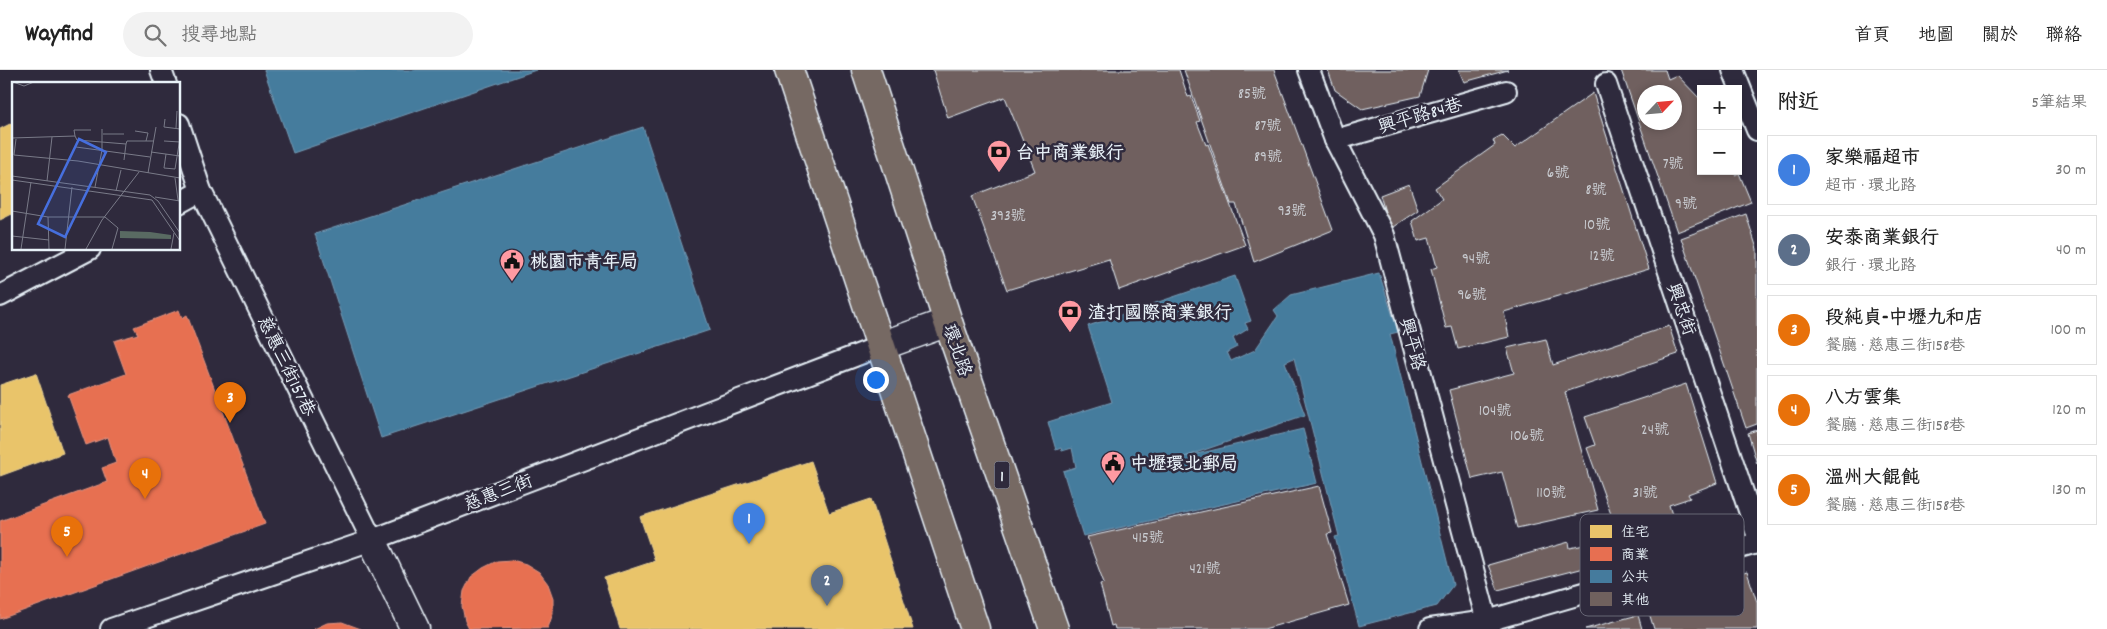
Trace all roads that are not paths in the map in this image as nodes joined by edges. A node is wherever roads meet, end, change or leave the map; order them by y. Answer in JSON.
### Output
{"nodes":[{"id":1,"x":161,"y":70,"type":"edge"},
{"id":2,"x":789,"y":70,"type":"edge"},
{"id":3,"x":866,"y":70,"type":"edge"},
{"id":4,"x":1308,"y":70,"type":"edge"},
{"id":5,"x":1733,"y":70,"type":"edge"},
{"id":6,"x":165,"y":82,"type":"edge"},
{"id":7,"x":1606,"y":84,"type":"dead end"},
{"id":8,"x":1506,"y":90,"type":"dead end"},
{"id":9,"x":180,"y":127,"type":"edge"},
{"id":10,"x":1757,"y":130,"type":"edge"},
{"id":11,"x":1335,"y":140,"type":"junction"},
{"id":12,"x":201,"y":191,"type":"junction"},
{"id":13,"x":180,"y":202,"type":"edge"},
{"id":14,"x":88,"y":250,"type":"edge"},
{"id":15,"x":0,"y":296,"type":"edge"},
{"id":16,"x":948,"y":322,"type":"junction"},
{"id":17,"x":881,"y":346,"type":"junction"},
{"id":18,"x":1757,"y":534,"type":"edge"},
{"id":19,"x":372,"y":540,"type":"junction"},
{"id":20,"x":1757,"y":542,"type":"edge"},
{"id":21,"x":1744,"y":546,"type":"edge"},
{"id":22,"x":1580,"y":597,"type":"edge"},
{"id":23,"x":1488,"y":625,"type":"edge"},
{"id":24,"x":111,"y":629,"type":"edge"},
{"id":25,"x":415,"y":629,"type":"edge"},
{"id":26,"x":975,"y":629,"type":"edge"},
{"id":27,"x":1054,"y":629,"type":"edge"},
{"id":28,"x":1430,"y":629,"type":"edge"}],
"edges":[{"from":1,"to":6,"type":"lane"},
{"from":2,"to":17,"type":"main road"},
{"from":3,"to":16,"type":"main road","name":"環北路","number":"1"},
{"from":4,"to":11,"type":"lane","name":"興平路"},
{"from":5,"to":10,"type":"lane"},
{"from":7,"to":18,"type":"lane","name":"興忠街"},
{"from":8,"to":11,"type":"lane","name":"興平路84巷"},
{"from":9,"to":12,"type":"lane","name":"慈惠三街157巷"},
{"from":11,"to":23,"type":"lane","name":"興平路"},
{"from":12,"to":13,"type":"lane"},
{"from":12,"to":19,"type":"lane","name":"慈惠三街157巷"},
{"from":14,"to":15,"type":"lane"},
{"from":16,"to":17,"type":"street"},
{"from":16,"to":27,"type":"main road","name":"環北路","number":"1"},
{"from":17,"to":19,"type":"lane","name":"慈惠三街"},
{"from":17,"to":26,"type":"main road"},
{"from":19,"to":24,"type":"lane","name":"慈惠三街"},
{"from":19,"to":25,"type":"street"},
{"from":20,"to":21,"type":"lane"},
{"from":22,"to":23,"type":"lane"},
{"from":23,"to":28,"type":"lane"}]}
